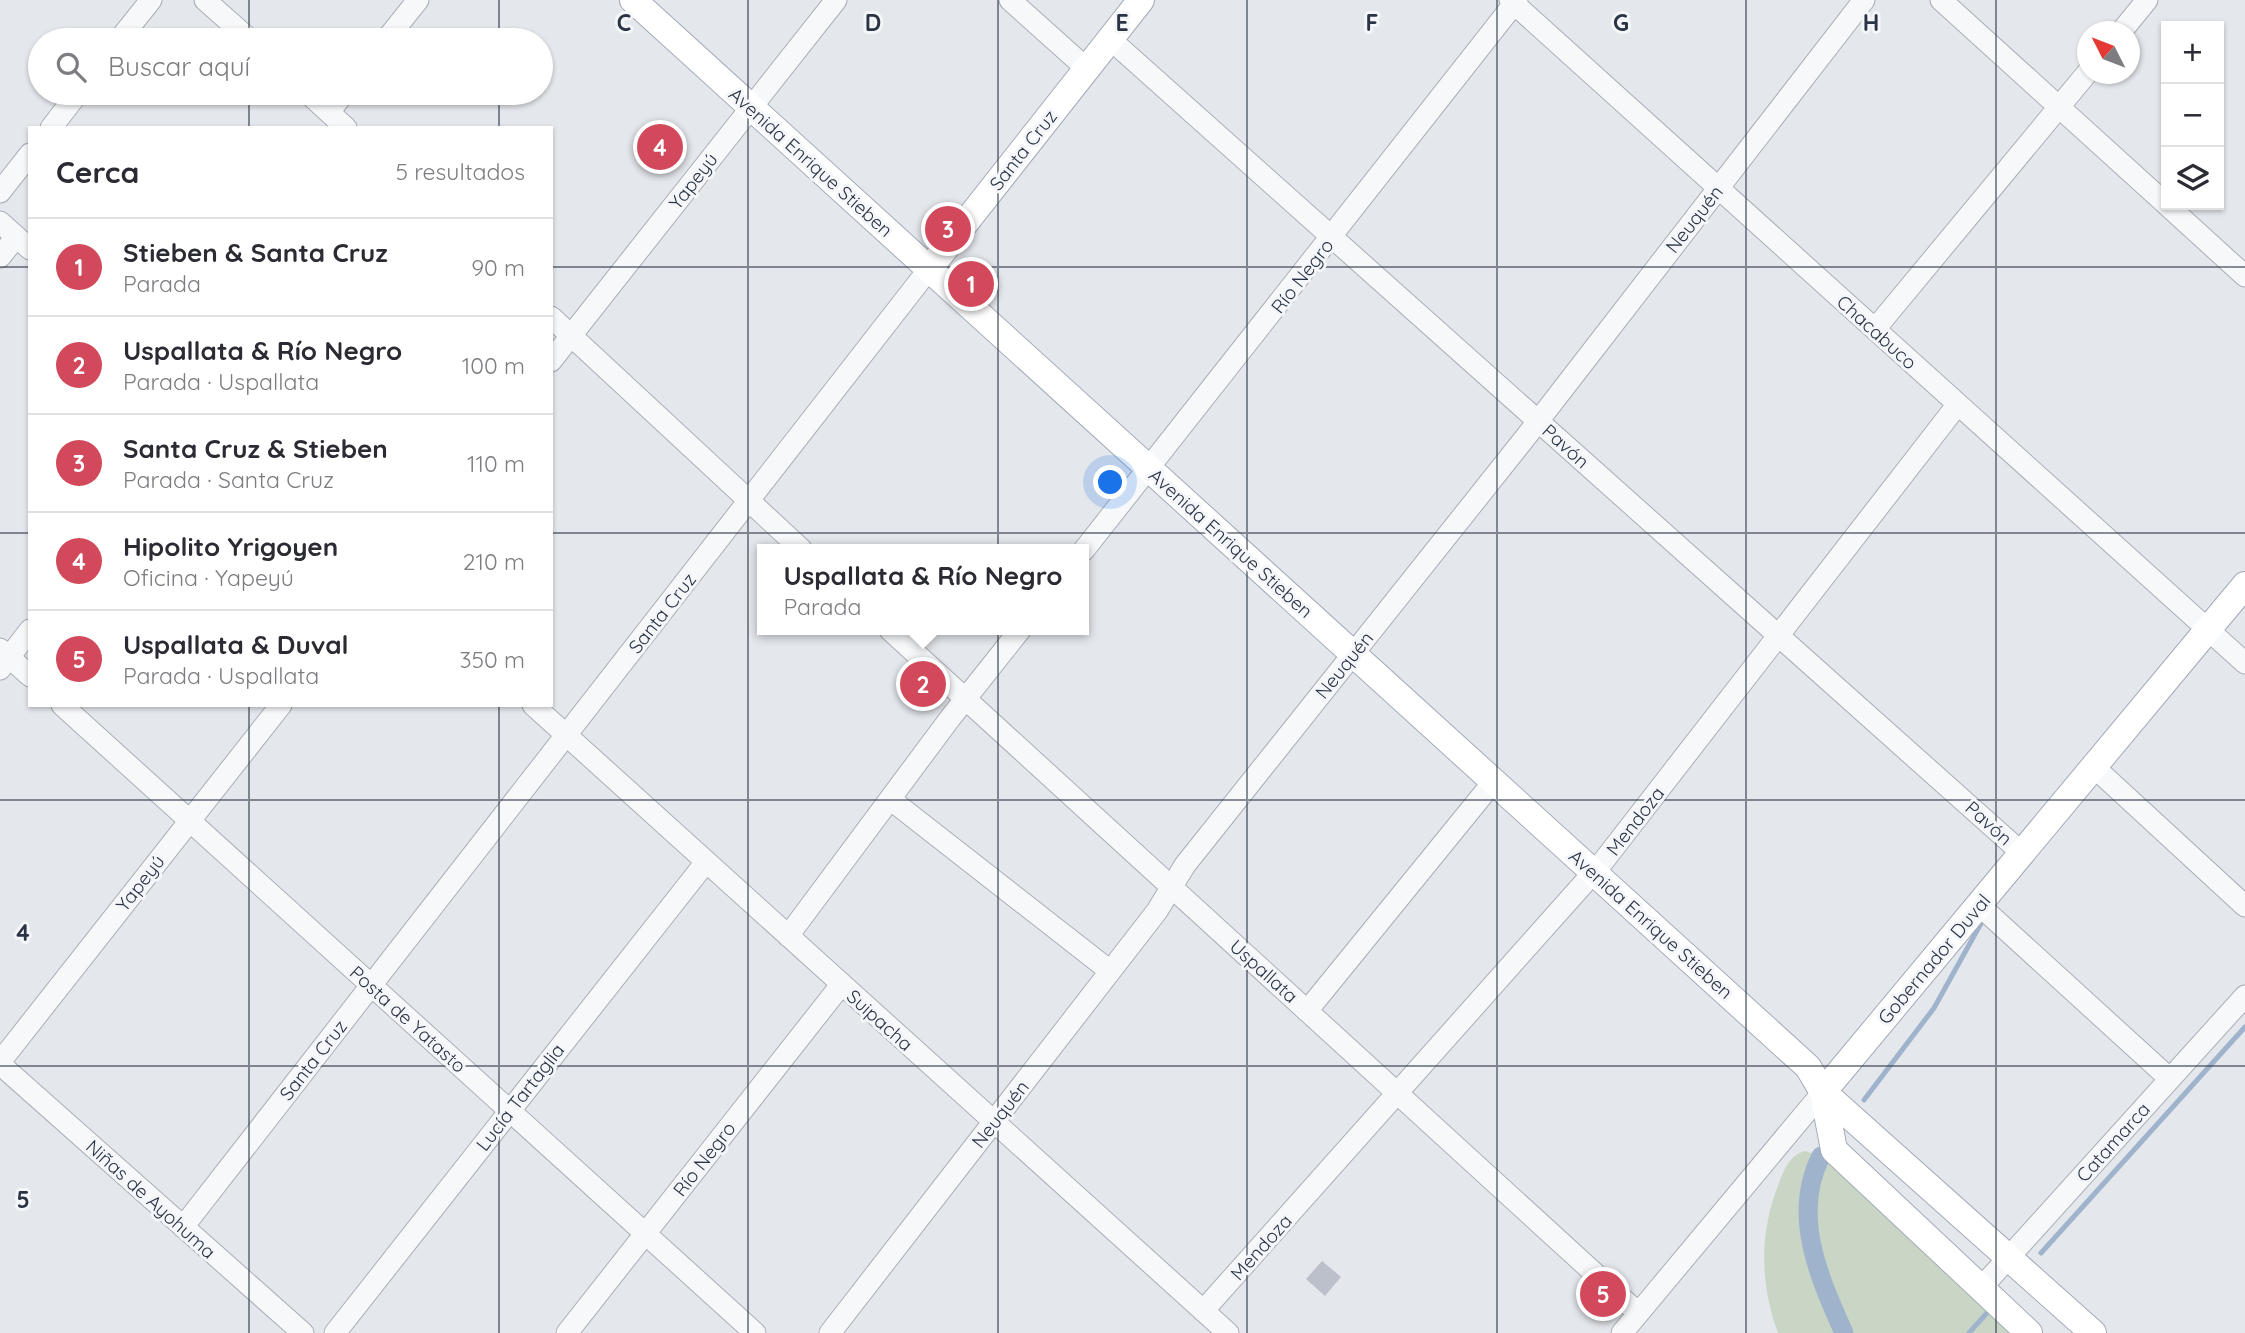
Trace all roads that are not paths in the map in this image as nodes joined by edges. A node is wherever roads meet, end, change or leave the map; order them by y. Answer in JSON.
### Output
{"nodes":[{"id":1,"x":151,"y":0,"type":"edge"},
{"id":2,"x":205,"y":0,"type":"edge"},
{"id":3,"x":418,"y":0,"type":"edge"},
{"id":4,"x":633,"y":0,"type":"edge"},
{"id":5,"x":836,"y":0,"type":"edge"},
{"id":6,"x":1010,"y":0,"type":"edge"},
{"id":7,"x":1141,"y":0,"type":"edge"},
{"id":8,"x":1864,"y":0,"type":"edge"},
{"id":9,"x":1941,"y":0,"type":"edge"},
{"id":10,"x":2147,"y":0,"type":"edge"},
{"id":11,"x":1514,"y":1,"type":"edge"},
{"id":12,"x":2130,"y":21,"type":"edge"},
{"id":13,"x":129,"y":28,"type":"edge"},
{"id":14,"x":236,"y":28,"type":"edge"},
{"id":15,"x":396,"y":28,"type":"edge"},
{"id":16,"x":1110,"y":39,"type":"junction"},
{"id":17,"x":1087,"y":69,"type":"junction"},
{"id":18,"x":2078,"y":84,"type":"edge"},
{"id":19,"x":69,"y":105,"type":"edge"},
{"id":20,"x":321,"y":105,"type":"edge"},
{"id":21,"x":335,"y":105,"type":"edge"},
{"id":22,"x":751,"y":107,"type":"junction"},
{"id":23,"x":2059,"y":107,"type":"junction"},
{"id":24,"x":329,"y":112,"type":"junction"},
{"id":25,"x":53,"y":126,"type":"edge"},
{"id":26,"x":344,"y":126,"type":"edge"},
{"id":27,"x":28,"y":157,"type":"edge"},
{"id":28,"x":1718,"y":188,"type":"junction"},
{"id":29,"x":0,"y":192,"type":"edge"},
{"id":30,"x":2161,"y":200,"type":"edge"},
{"id":31,"x":2172,"y":210,"type":"edge"},
{"id":32,"x":0,"y":222,"type":"edge"},
{"id":33,"x":1332,"y":237,"type":"junction"},
{"id":34,"x":23,"y":243,"type":"edge"},
{"id":35,"x":0,"y":257,"type":"edge"},
{"id":36,"x":929,"y":270,"type":"junction"},
{"id":37,"x":2245,"y":276,"type":"edge"},
{"id":38,"x":553,"y":319,"type":"edge"},
{"id":39,"x":1875,"y":329,"type":"junction"},
{"id":40,"x":571,"y":336,"type":"junction"},
{"id":41,"x":553,"y":358,"type":"edge"},
{"id":42,"x":1958,"y":404,"type":"junction"},
{"id":43,"x":1538,"y":421,"type":"junction"},
{"id":44,"x":1149,"y":468,"type":"junction"},
{"id":45,"x":749,"y":501,"type":"junction"},
{"id":46,"x":796,"y":544,"type":"edge"},
{"id":47,"x":1089,"y":544,"type":"edge"},
{"id":48,"x":2245,"y":585,"type":"edge"},
{"id":49,"x":2208,"y":630,"type":"junction"},
{"id":50,"x":28,"y":632,"type":"edge"},
{"id":51,"x":895,"y":635,"type":"edge"},
{"id":52,"x":1016,"y":635,"type":"edge"},
{"id":53,"x":1779,"y":636,"type":"junction"},
{"id":54,"x":1353,"y":653,"type":"junction"},
{"id":55,"x":3,"y":658,"type":"edge"},
{"id":56,"x":2245,"y":663,"type":"edge"},
{"id":57,"x":28,"y":675,"type":"edge"},
{"id":58,"x":965,"y":699,"type":"junction"},
{"id":59,"x":64,"y":707,"type":"edge"},
{"id":60,"x":279,"y":707,"type":"edge"},
{"id":61,"x":535,"y":707,"type":"edge"},
{"id":62,"x":566,"y":736,"type":"junction"},
{"id":63,"x":2094,"y":766,"type":"junction"},
{"id":64,"x":1493,"y":781,"type":"junction"},
{"id":65,"x":890,"y":799,"type":"junction"},
{"id":66,"x":190,"y":821,"type":"junction"},
{"id":67,"x":2022,"y":853,"type":"junction"},
{"id":68,"x":706,"y":862,"type":"junction"},
{"id":69,"x":1594,"y":873,"type":"junction"},
{"id":70,"x":1172,"y":887,"type":"junction"},
{"id":71,"x":1979,"y":905,"type":"junction"},
{"id":72,"x":2245,"y":906,"type":"edge"},
{"id":73,"x":788,"y":936,"type":"junction"},
{"id":74,"x":1111,"y":971,"type":"junction"},
{"id":75,"x":841,"y":985,"type":"junction"},
{"id":76,"x":371,"y":986,"type":"junction"},
{"id":77,"x":2245,"y":996,"type":"edge"},
{"id":78,"x":1307,"y":1011,"type":"junction"},
{"id":79,"x":0,"y":1063,"type":"edge"},
{"id":80,"x":2170,"y":1079,"type":"junction"},
{"id":81,"x":1823,"y":1092,"type":"junction"},
{"id":82,"x":1398,"y":1093,"type":"junction"},
{"id":83,"x":510,"y":1111,"type":"junction"},
{"id":84,"x":993,"y":1122,"type":"junction"},
{"id":85,"x":183,"y":1227,"type":"junction"},
{"id":86,"x":645,"y":1234,"type":"junction"},
{"id":87,"x":2008,"y":1258,"type":"junction"},
{"id":88,"x":1981,"y":1288,"type":"junction"},
{"id":89,"x":1203,"y":1311,"type":"junction"},
{"id":90,"x":1638,"y":1313,"type":"junction"},
{"id":91,"x":303,"y":1333,"type":"edge"},
{"id":92,"x":335,"y":1333,"type":"edge"},
{"id":93,"x":567,"y":1333,"type":"edge"},
{"id":94,"x":755,"y":1333,"type":"edge"},
{"id":95,"x":830,"y":1333,"type":"edge"},
{"id":96,"x":1228,"y":1333,"type":"edge"},
{"id":97,"x":1622,"y":1333,"type":"edge"},
{"id":98,"x":2029,"y":1333,"type":"edge"},
{"id":99,"x":2093,"y":1333,"type":"edge"}],
"edges":[{"from":1,"to":13,"type":"street"},
{"from":2,"to":14,"type":"street"},
{"from":3,"to":15,"type":"street"},
{"from":4,"to":22,"type":"main road","name":"Avenida Enrique Stieben"},
{"from":5,"to":22,"type":"street","name":"Yapeyú"},
{"from":6,"to":17,"type":"street"},
{"from":7,"to":16,"type":"main road","name":"Santa Cruz"},
{"from":8,"to":28,"type":"street","name":"Neuquén"},
{"from":9,"to":23,"type":"street"},
{"from":10,"to":12,"type":"street"},
{"from":11,"to":28,"type":"street","name":"Chacabuco"},
{"from":11,"to":33,"type":"street","name":"Río Negro"},
{"from":16,"to":17,"type":"main road","name":"Santa Cruz"},
{"from":16,"to":33,"type":"street","name":"Pavón"},
{"from":17,"to":36,"type":"main road","name":"Santa Cruz"},
{"from":18,"to":23,"type":"street"},
{"from":19,"to":25,"type":"street"},
{"from":20,"to":24,"type":"street"},
{"from":21,"to":24,"type":"street"},
{"from":22,"to":36,"type":"main road","name":"Avenida Enrique Stieben"},
{"from":22,"to":40,"type":"street","name":"Yapeyú"},
{"from":23,"to":30,"type":"street"},
{"from":23,"to":39,"type":"street"},
{"from":24,"to":26,"type":"street"},
{"from":27,"to":29,"type":"street"},
{"from":28,"to":39,"type":"street","name":"Chacabuco"},
{"from":28,"to":43,"type":"street","name":"Neuquén"},
{"from":31,"to":37,"type":"street"},
{"from":32,"to":34,"type":"street"},
{"from":33,"to":43,"type":"street","name":"Pavón"},
{"from":33,"to":44,"type":"street","name":"Río Negro"},
{"from":34,"to":35,"type":"street"},
{"from":36,"to":44,"type":"main road","name":"Avenida Enrique Stieben"},
{"from":36,"to":45,"type":"street","name":"Santa Cruz"},
{"from":38,"to":40,"type":"street"},
{"from":39,"to":42,"type":"street","name":"Chacabuco"},
{"from":40,"to":41,"type":"street","name":"Yapeyú"},
{"from":40,"to":45,"type":"street"},
{"from":42,"to":49,"type":"street","name":"Chacabuco"},
{"from":42,"to":53,"type":"street","name":"Mendoza"},
{"from":43,"to":53,"type":"street","name":"Pavón"},
{"from":43,"to":54,"type":"street","name":"Neuquén"},
{"from":44,"to":47,"type":"street","name":"Río Negro"},
{"from":44,"to":54,"type":"main road","name":"Avenida Enrique Stieben"},
{"from":45,"to":46,"type":"street"},
{"from":45,"to":62,"type":"street","name":"Santa Cruz"},
{"from":48,"to":49,"type":"main road","name":"Gobernador Duval"},
{"from":49,"to":56,"type":"street","name":"Chacabuco"},
{"from":49,"to":63,"type":"main road","name":"Gobernador Duval"},
{"from":50,"to":55,"type":"street"},
{"from":51,"to":58,"type":"street","name":"Uspallata"},
{"from":52,"to":58,"type":"street"},
{"from":53,"to":67,"type":"street","name":"Pavón"},
{"from":53,"to":69,"type":"street","name":"Mendoza"},
{"from":54,"to":64,"type":"main road","name":"Avenida Enrique Stieben"},
{"from":54,"to":70,"type":"street","name":"Neuquén"},
{"from":55,"to":57,"type":"street"},
{"from":58,"to":65,"type":"street"},
{"from":58,"to":70,"type":"street","name":"Uspallata"},
{"from":59,"to":66,"type":"street","name":"Posta de Yatasto"},
{"from":60,"to":66,"type":"street","name":"Yapeyú"},
{"from":61,"to":62,"type":"street","name":"Suipacha"},
{"from":62,"to":68,"type":"street","name":"Suipacha"},
{"from":62,"to":76,"type":"street","name":"Santa Cruz"},
{"from":63,"to":67,"type":"main road","name":"Gobernador Duval"},
{"from":63,"to":72,"type":"street"},
{"from":64,"to":69,"type":"main road","name":"Avenida Enrique Stieben"},
{"from":64,"to":78,"type":"street"},
{"from":65,"to":73,"type":"street"},
{"from":65,"to":74,"type":"street"},
{"from":66,"to":76,"type":"street","name":"Posta de Yatasto"},
{"from":66,"to":79,"type":"street","name":"Yapeyú"},
{"from":67,"to":71,"type":"main road","name":"Gobernador Duval"},
{"from":68,"to":73,"type":"street","name":"Suipacha"},
{"from":68,"to":83,"type":"street","name":"Lucía Tartaglia"},
{"from":69,"to":81,"type":"main road","name":"Avenida Enrique Stieben"},
{"from":69,"to":82,"type":"street","name":"Mendoza"},
{"from":70,"to":74,"type":"street","name":"Neuquén"},
{"from":70,"to":78,"type":"street","name":"Uspallata"},
{"from":71,"to":80,"type":"street"},
{"from":71,"to":81,"type":"main road","name":"Gobernador Duval"},
{"from":73,"to":75,"type":"street","name":"Suipacha"},
{"from":74,"to":84,"type":"street","name":"Neuquén"},
{"from":75,"to":84,"type":"street","name":"Suipacha"},
{"from":75,"to":86,"type":"street","name":"Río Negro"},
{"from":76,"to":83,"type":"street","name":"Posta de Yatasto"},
{"from":76,"to":85,"type":"street","name":"Santa Cruz"},
{"from":77,"to":80,"type":"street","name":"Catamarca"},
{"from":78,"to":82,"type":"street","name":"Uspallata"},
{"from":79,"to":85,"type":"street","name":"Niñas de Ayohuma"},
{"from":80,"to":87,"type":"street","name":"Catamarca"},
{"from":81,"to":87,"type":"main road","name":"Avenida Enrique Stieben"},
{"from":81,"to":88,"type":"main road","name":"Avenida Enrique Stieben"},
{"from":81,"to":90,"type":"street","name":"Gobernador Duval"},
{"from":82,"to":89,"type":"street","name":"Mendoza"},
{"from":82,"to":90,"type":"street","name":"Uspallata"},
{"from":83,"to":86,"type":"street","name":"Posta de Yatasto"},
{"from":83,"to":92,"type":"street","name":"Lucía Tartaglia"},
{"from":84,"to":89,"type":"street","name":"Suipacha"},
{"from":84,"to":95,"type":"street","name":"Neuquén"},
{"from":85,"to":91,"type":"street","name":"Niñas de Ayohuma"},
{"from":86,"to":93,"type":"street","name":"Río Negro"},
{"from":86,"to":94,"type":"street","name":"Posta de Yatasto"},
{"from":87,"to":88,"type":"street","name":"Catamarca"},
{"from":87,"to":99,"type":"main road","name":"Avenida Enrique Stieben"},
{"from":88,"to":98,"type":"main road","name":"Avenida Enrique Stieben"},
{"from":89,"to":96,"type":"street","name":"Suipacha"},
{"from":90,"to":97,"type":"street","name":"Gobernador Duval"}]}
